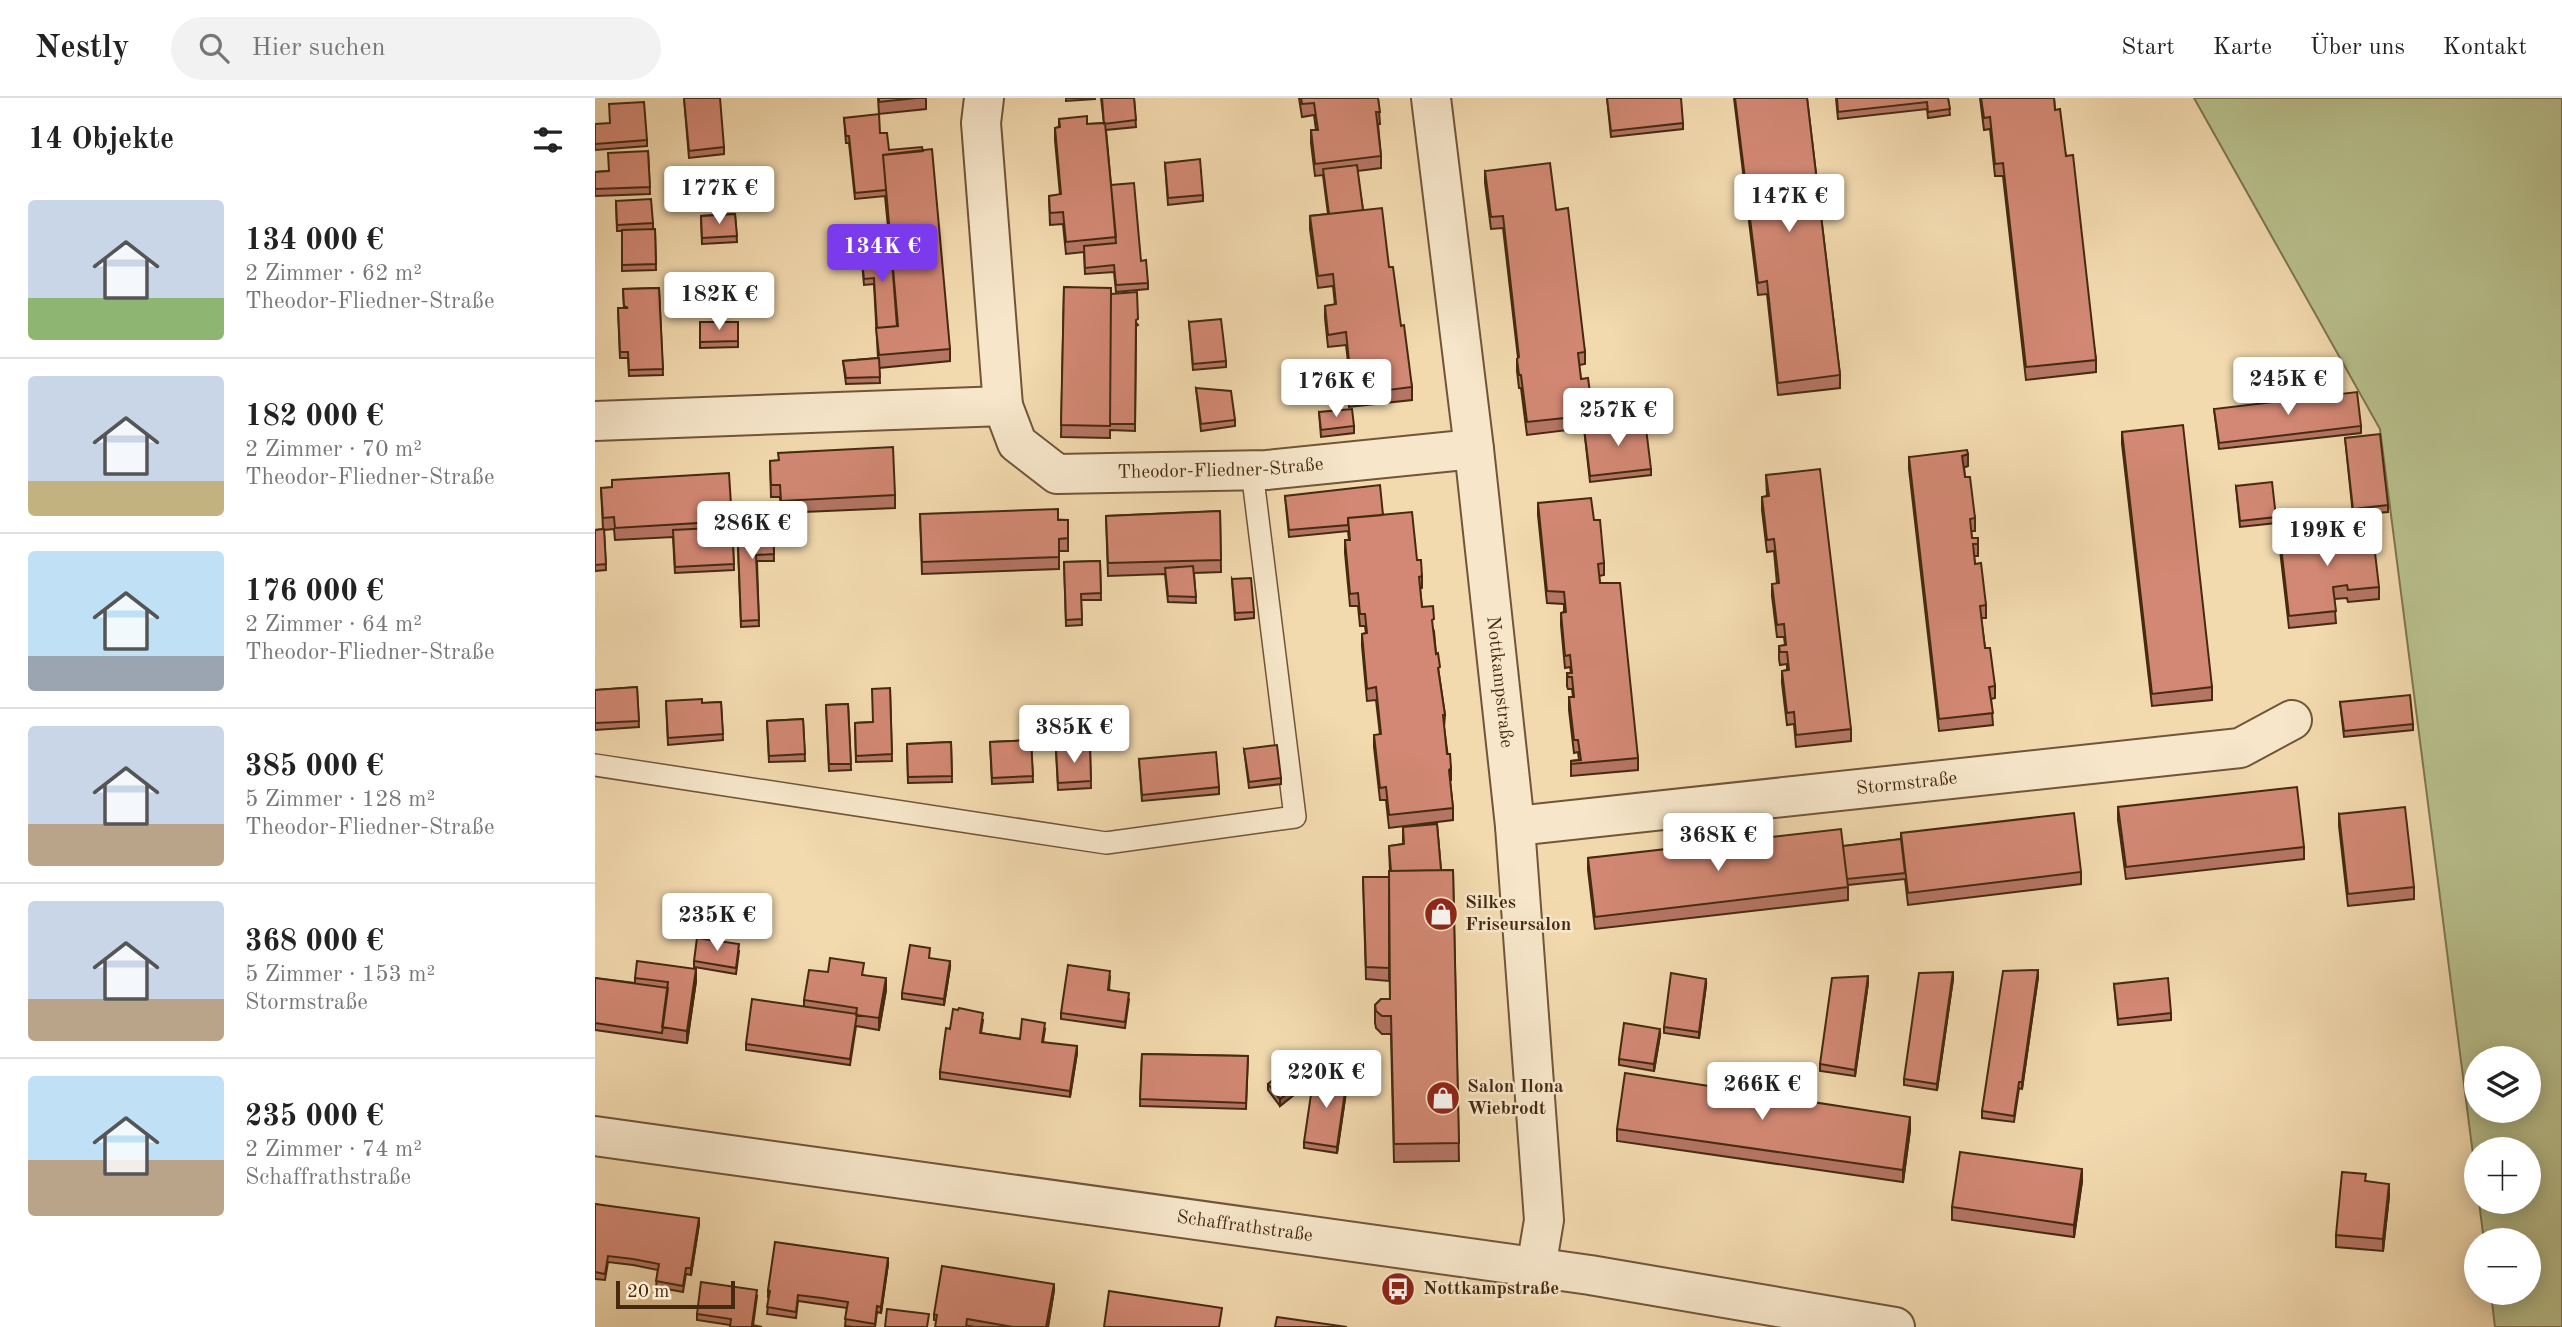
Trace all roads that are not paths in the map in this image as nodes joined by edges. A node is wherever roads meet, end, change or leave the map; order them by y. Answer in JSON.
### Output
{"nodes":[{"id":1,"x":984,"y":98,"type":"edge"},
{"id":2,"x":1438,"y":99,"type":"edge"},
{"id":3,"x":1003,"y":405,"type":"junction"},
{"id":4,"x":595,"y":421,"type":"edge"},
{"id":5,"x":1474,"y":449,"type":"junction"},
{"id":6,"x":1252,"y":471,"type":"junction"},
{"id":7,"x":2292,"y":720,"type":"dead end"},
{"id":8,"x":595,"y":765,"type":"edge"},
{"id":9,"x":1515,"y":826,"type":"junction"},
{"id":10,"x":595,"y":1136,"type":"edge"},
{"id":11,"x":1535,"y":1268,"type":"junction"},
{"id":12,"x":1895,"y":1327,"type":"edge"}],
"edges":[{"from":1,"to":3,"type":"street","name":"Theodor-Fliedner-Straße"},
{"from":2,"to":5,"type":"street","name":"Nottkampstraße"},
{"from":3,"to":4,"type":"street"},
{"from":3,"to":6,"type":"street","name":"Theodor-Fliedner-Straße"},
{"from":5,"to":6,"type":"street","name":"Theodor-Fliedner-Straße"},
{"from":5,"to":9,"type":"street","name":"Nottkampstraße"},
{"from":6,"to":8,"type":"lane"},
{"from":7,"to":9,"type":"street","name":"Stormstraße"},
{"from":9,"to":11,"type":"street","name":"Nottkampstraße"},
{"from":10,"to":11,"type":"street","name":"Schaffrathstraße"},
{"from":11,"to":12,"type":"street","name":"Schaffrathstraße"}]}
